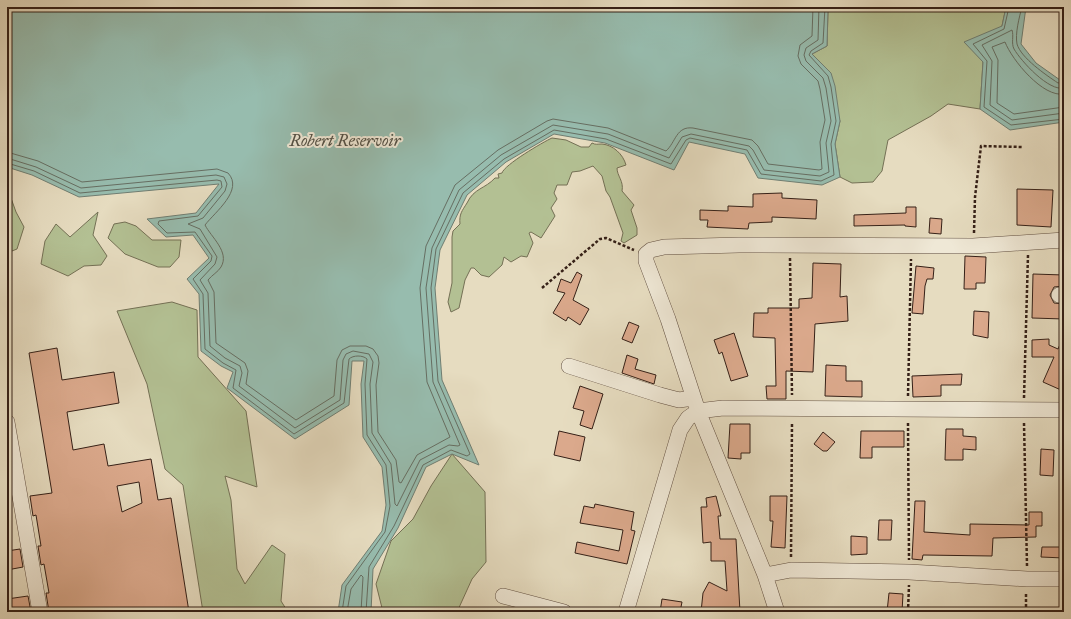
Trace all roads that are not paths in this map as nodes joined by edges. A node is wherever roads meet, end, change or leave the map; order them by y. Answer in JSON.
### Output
{"nodes":[{"id":1,"x":1064,"y":240,"type":"edge"},
{"id":2,"x":569,"y":366,"type":"dead end"},
{"id":3,"x":695,"y":405,"type":"junction"},
{"id":4,"x":1064,"y":410,"type":"edge"},
{"id":5,"x":7,"y":422,"type":"edge"},
{"id":6,"x":765,"y":575,"type":"junction"},
{"id":7,"x":1064,"y":579,"type":"edge"},
{"id":8,"x":503,"y":596,"type":"dead end"},
{"id":9,"x":40,"y":612,"type":"edge"},
{"id":10,"x":564,"y":612,"type":"edge"},
{"id":11,"x":626,"y":612,"type":"edge"},
{"id":12,"x":777,"y":612,"type":"edge"}],
"edges":[{"from":1,"to":3,"type":"street"},
{"from":2,"to":3,"type":"street"},
{"from":3,"to":4,"type":"street"},
{"from":3,"to":6,"type":"street"},
{"from":3,"to":11,"type":"street"},
{"from":5,"to":9,"type":"street"},
{"from":6,"to":7,"type":"street"},
{"from":6,"to":12,"type":"street"},
{"from":8,"to":10,"type":"street"}]}
